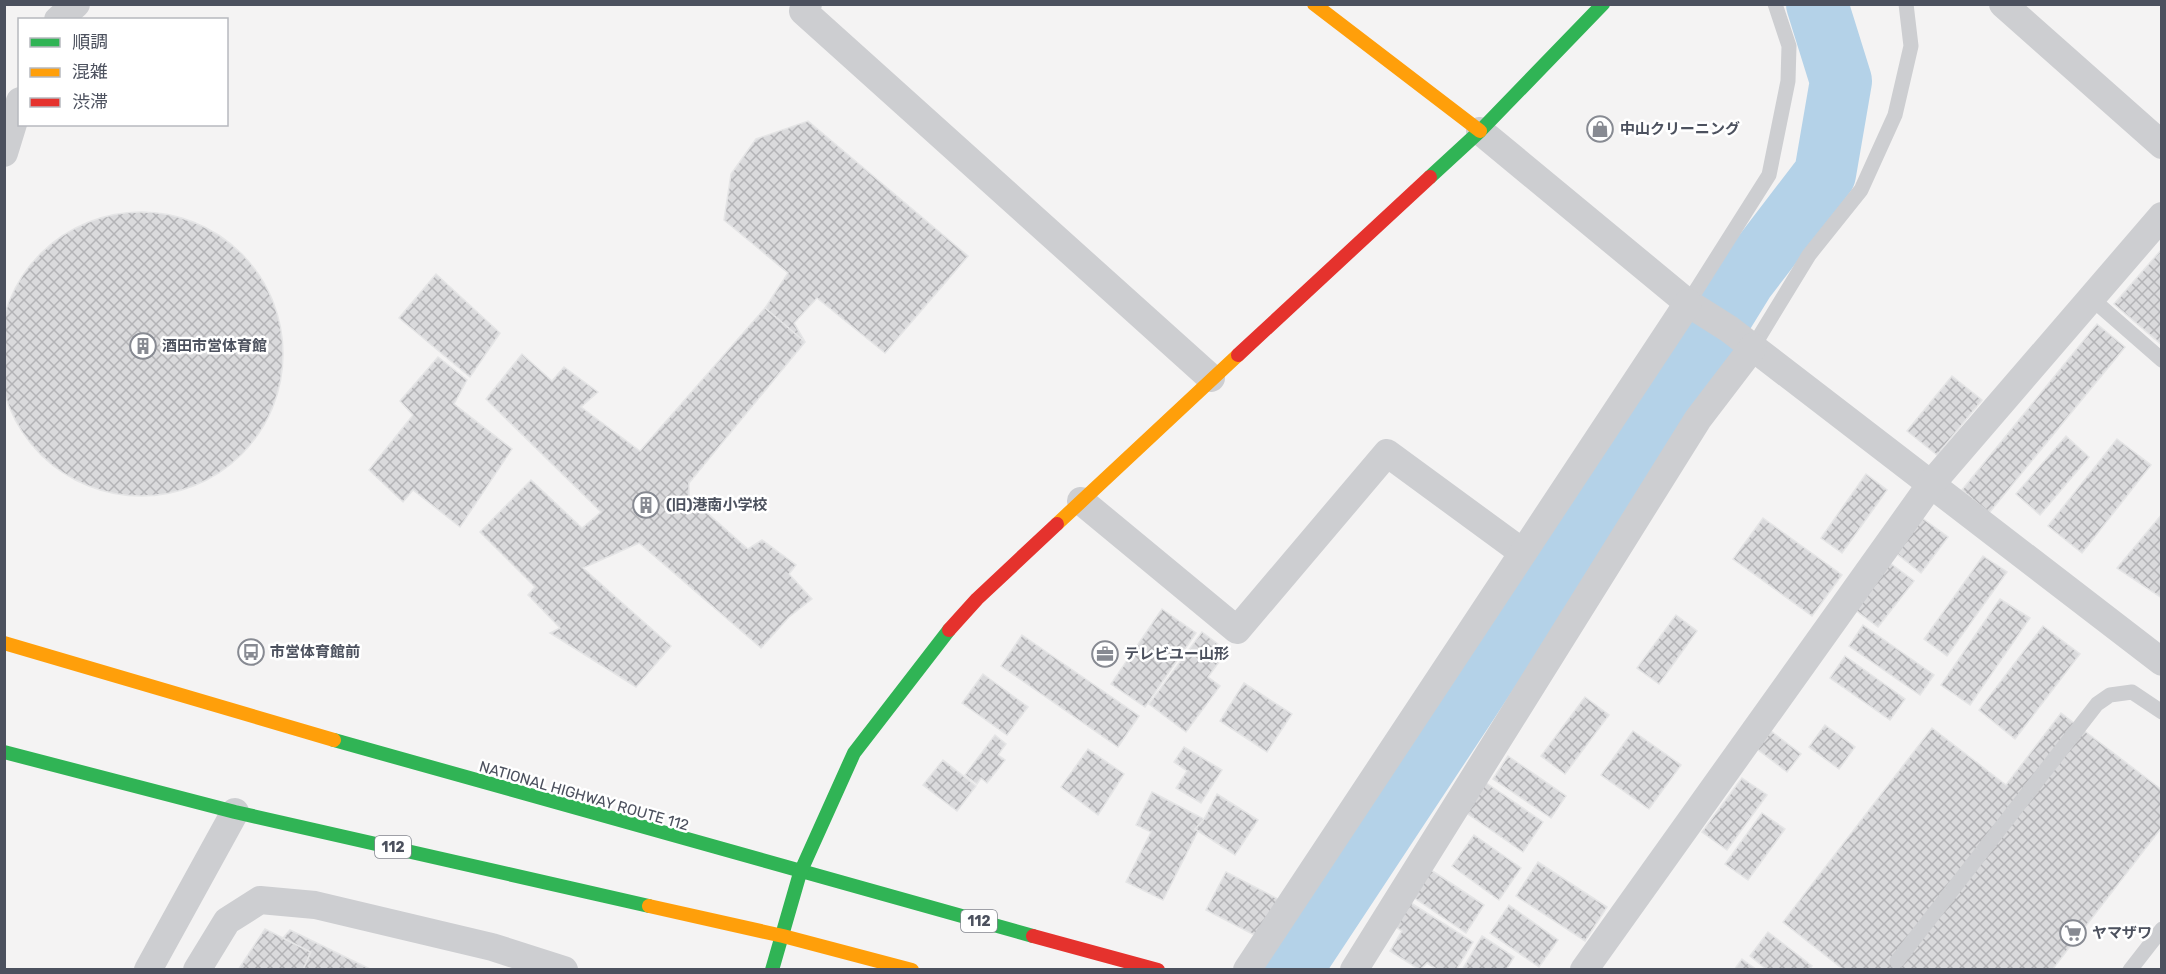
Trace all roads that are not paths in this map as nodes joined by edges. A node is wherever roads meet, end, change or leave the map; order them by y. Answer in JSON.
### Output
{"nodes":[{"id":1,"x":76,"y":4,"type":"edge"},
{"id":2,"x":808,"y":4,"type":"edge"},
{"id":3,"x":1314,"y":4,"type":"edge"},
{"id":4,"x":1603,"y":4,"type":"edge"},
{"id":5,"x":1775,"y":4,"type":"edge"},
{"id":6,"x":1906,"y":4,"type":"edge"},
{"id":7,"x":2003,"y":4,"type":"edge"},
{"id":8,"x":60,"y":18,"type":"edge"},
{"id":9,"x":18,"y":107,"type":"edge"},
{"id":10,"x":1480,"y":131,"type":"junction"},
{"id":11,"x":2162,"y":145,"type":"edge"},
{"id":12,"x":4,"y":153,"type":"edge"},
{"id":13,"x":2162,"y":216,"type":"edge"},
{"id":14,"x":2091,"y":298,"type":"junction"},
{"id":15,"x":1688,"y":303,"type":"junction"},
{"id":16,"x":1753,"y":347,"type":"junction"},
{"id":17,"x":2162,"y":360,"type":"edge"},
{"id":18,"x":1211,"y":378,"type":"junction"},
{"id":19,"x":1931,"y":484,"type":"junction"},
{"id":20,"x":1081,"y":501,"type":"junction"},
{"id":21,"x":1522,"y":552,"type":"junction"},
{"id":22,"x":4,"y":643,"type":"edge"},
{"id":23,"x":2162,"y":662,"type":"edge"},
{"id":24,"x":2162,"y":712,"type":"edge"},
{"id":25,"x":4,"y":752,"type":"edge"},
{"id":26,"x":235,"y":812,"type":"junction"},
{"id":27,"x":800,"y":873,"type":"junction"},
{"id":28,"x":2162,"y":929,"type":"edge"},
{"id":29,"x":783,"y":936,"type":"junction"},
{"id":30,"x":488,"y":958,"type":"edge"},
{"id":31,"x":1897,"y":961,"type":"dead end"},
{"id":32,"x":148,"y":969,"type":"edge"},
{"id":33,"x":197,"y":969,"type":"edge"},
{"id":34,"x":564,"y":969,"type":"edge"},
{"id":35,"x":772,"y":969,"type":"edge"},
{"id":36,"x":912,"y":969,"type":"edge"},
{"id":37,"x":1158,"y":969,"type":"edge"},
{"id":38,"x":1247,"y":969,"type":"edge"},
{"id":39,"x":1354,"y":969,"type":"edge"},
{"id":40,"x":1584,"y":969,"type":"edge"},
{"id":41,"x":2130,"y":969,"type":"edge"}],
"edges":[{"from":1,"to":8,"type":"street"},
{"from":2,"to":18,"type":"street"},
{"from":3,"to":10,"type":"main road"},
{"from":4,"to":10,"type":"main road"},
{"from":5,"to":15,"type":"lane"},
{"from":6,"to":16,"type":"lane"},
{"from":7,"to":11,"type":"street"},
{"from":9,"to":12,"type":"street"},
{"from":10,"to":15,"type":"street"},
{"from":10,"to":18,"type":"main road"},
{"from":13,"to":14,"type":"street"},
{"from":14,"to":17,"type":"lane"},
{"from":14,"to":19,"type":"street"},
{"from":15,"to":16,"type":"street"},
{"from":15,"to":21,"type":"street"},
{"from":16,"to":19,"type":"street"},
{"from":16,"to":39,"type":"street"},
{"from":18,"to":20,"type":"main road"},
{"from":19,"to":23,"type":"street"},
{"from":19,"to":40,"type":"street"},
{"from":20,"to":21,"type":"street"},
{"from":20,"to":27,"type":"main road"},
{"from":21,"to":38,"type":"street"},
{"from":22,"to":27,"type":"main road","name":"NATIONAL HIGHWAY ROUTE 112","number":"112"},
{"from":24,"to":31,"type":"lane"},
{"from":25,"to":26,"type":"main road","number":"112"},
{"from":26,"to":29,"type":"main road","number":"112"},
{"from":26,"to":32,"type":"street"},
{"from":27,"to":29,"type":"main road"},
{"from":27,"to":37,"type":"main road","name":"NATIONAL HIGHWAY ROUTE 112","number":"112"},
{"from":28,"to":41,"type":"lane"},
{"from":29,"to":35,"type":"main road"},
{"from":29,"to":36,"type":"main road","number":"112"},
{"from":30,"to":33,"type":"street"},
{"from":30,"to":34,"type":"street"}]}
